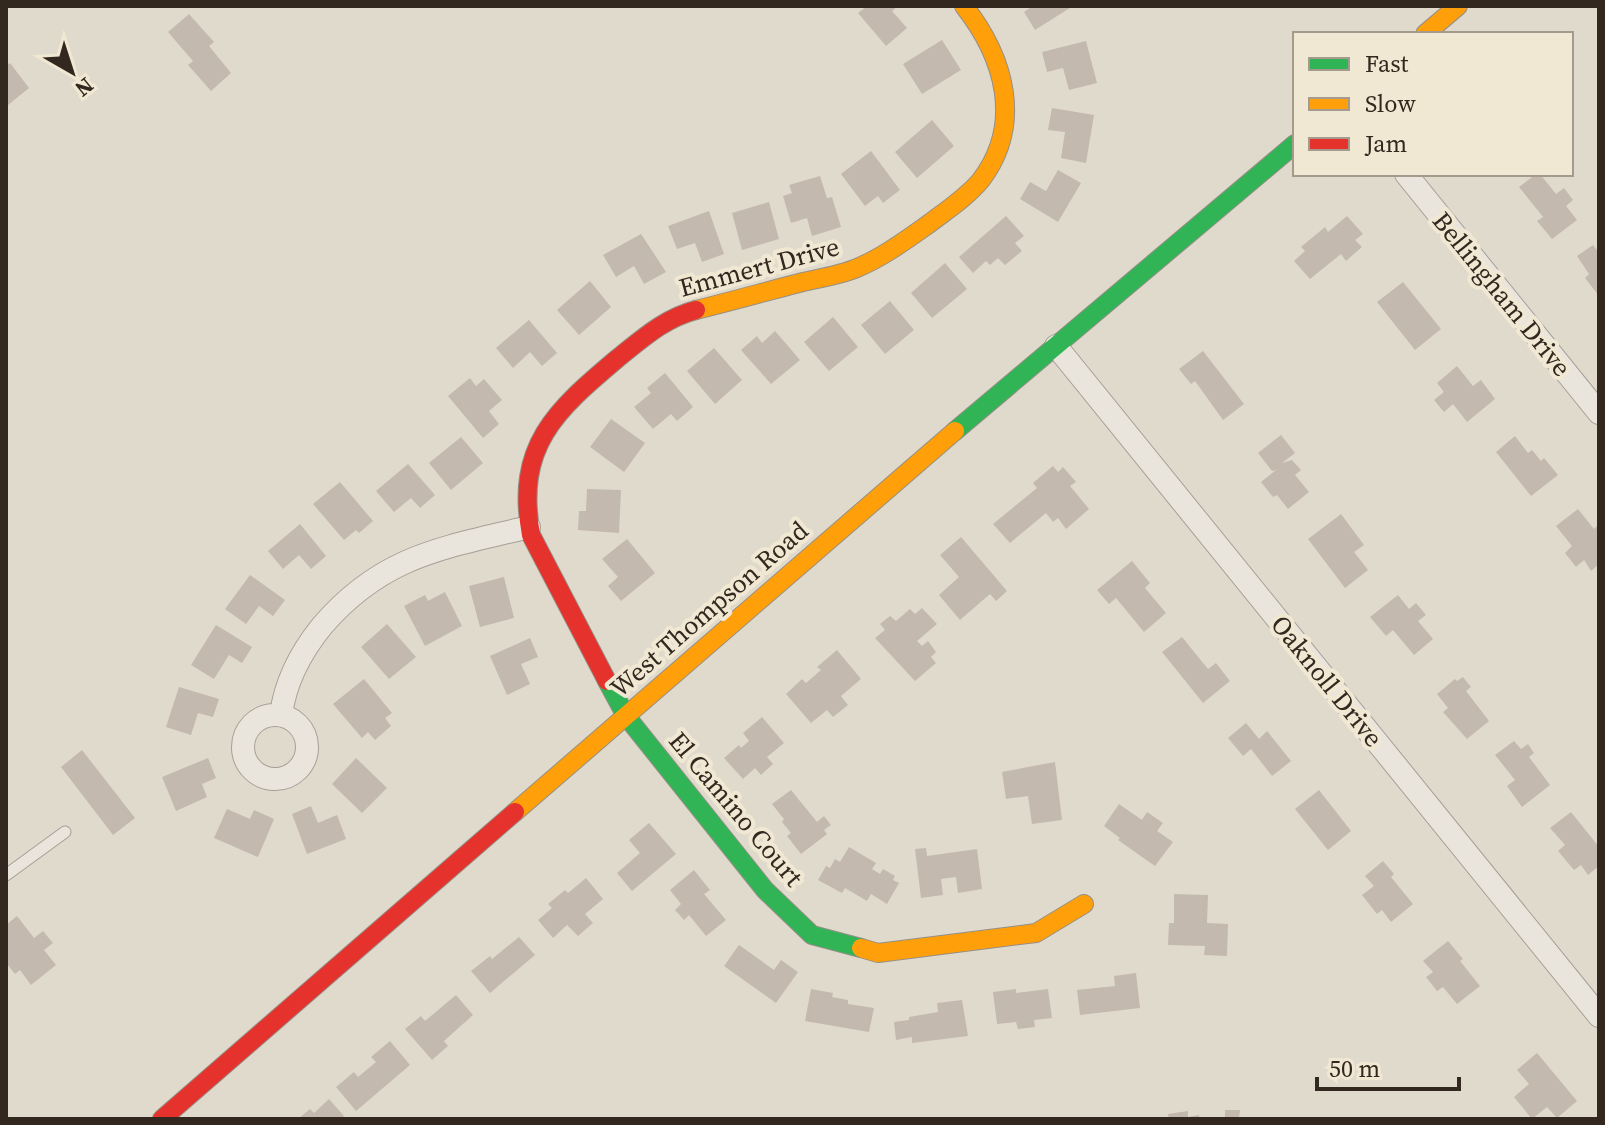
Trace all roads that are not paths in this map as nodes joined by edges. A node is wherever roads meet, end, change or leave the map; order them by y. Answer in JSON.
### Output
{"nodes":[{"id":1,"x":964,"y":6,"type":"edge"},
{"id":2,"x":1458,"y":6,"type":"edge"},
{"id":3,"x":1427,"y":32,"type":"edge"},
{"id":4,"x":1293,"y":146,"type":"edge"},
{"id":5,"x":1408,"y":176,"type":"edge"},
{"id":6,"x":1056,"y":346,"type":"junction"},
{"id":7,"x":1599,"y":413,"type":"edge"},
{"id":8,"x":529,"y":527,"type":"junction"},
{"id":9,"x":281,"y":715,"type":"dead end"},
{"id":10,"x":626,"y":716,"type":"junction"},
{"id":11,"x":65,"y":832,"type":"dead end"},
{"id":12,"x":6,"y":875,"type":"edge"},
{"id":13,"x":1084,"y":904,"type":"dead end"},
{"id":14,"x":1599,"y":1016,"type":"edge"},
{"id":15,"x":162,"y":1119,"type":"edge"}],
"edges":[{"from":1,"to":8,"type":"street","name":"Emmert Drive"},
{"from":2,"to":3,"type":"street"},
{"from":4,"to":6,"type":"street","name":"West Thompson Road"},
{"from":5,"to":7,"type":"street","name":"Bellingham Drive"},
{"from":6,"to":10,"type":"street","name":"West Thompson Road"},
{"from":6,"to":14,"type":"street","name":"Oaknoll Drive"},
{"from":8,"to":9,"type":"street"},
{"from":8,"to":10,"type":"street","name":"Emmert Drive"},
{"from":10,"to":13,"type":"street","name":"El Camino Court"},
{"from":10,"to":15,"type":"street","name":"West Thompson Road"},
{"from":11,"to":12,"type":"lane"}]}
